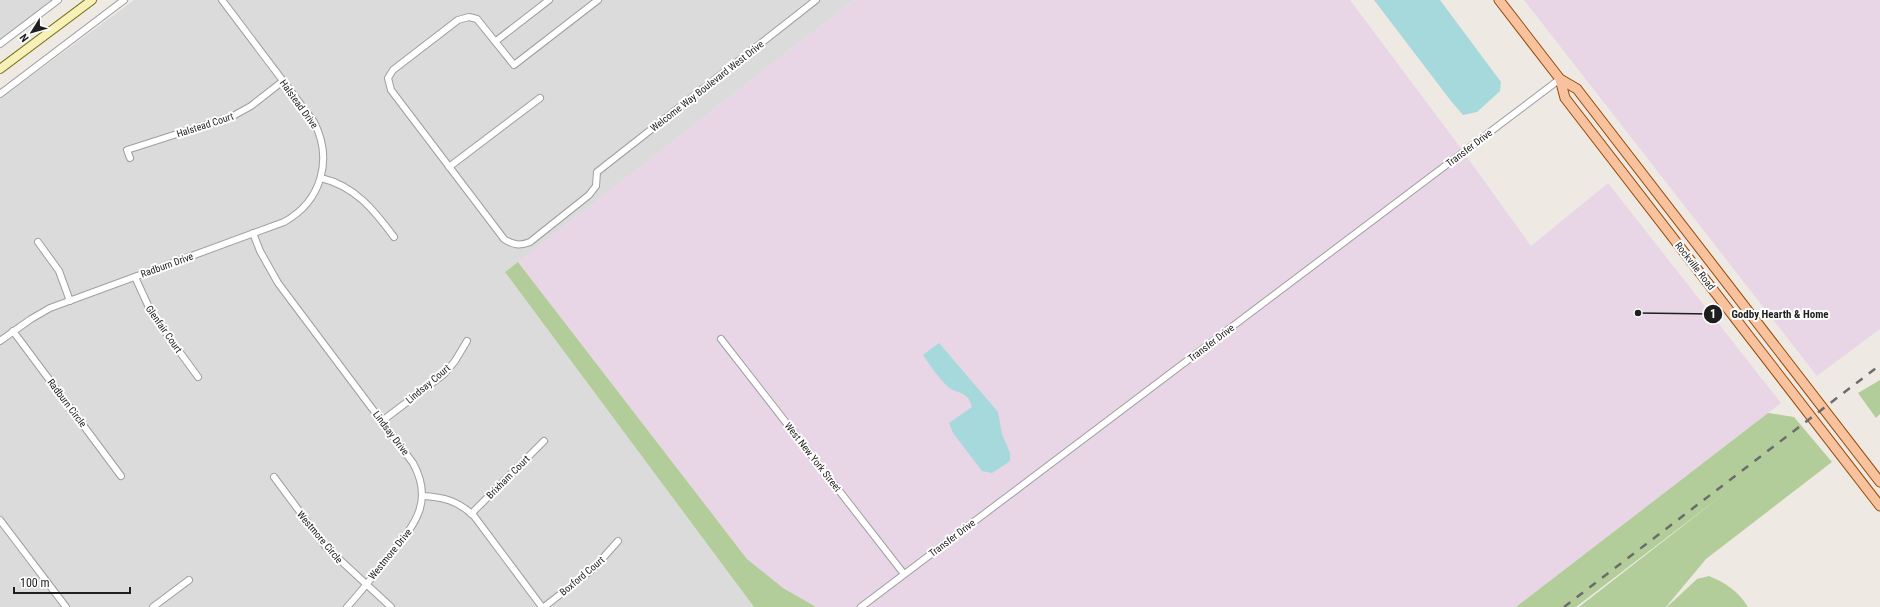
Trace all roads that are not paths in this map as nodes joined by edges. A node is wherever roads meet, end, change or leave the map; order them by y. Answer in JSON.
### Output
{"nodes":[{"id":1,"x":58,"y":0,"type":"edge"},
{"id":2,"x":92,"y":0,"type":"edge"},
{"id":3,"x":124,"y":0,"type":"edge"},
{"id":4,"x":222,"y":0,"type":"edge"},
{"id":5,"x":549,"y":0,"type":"edge"},
{"id":6,"x":598,"y":0,"type":"edge"},
{"id":7,"x":816,"y":0,"type":"edge"},
{"id":8,"x":1499,"y":0,"type":"edge"},
{"id":9,"x":496,"y":41,"type":"junction"},
{"id":10,"x":0,"y":44,"type":"edge"},
{"id":11,"x":0,"y":69,"type":"edge"},
{"id":12,"x":1560,"y":79,"type":"junction"},
{"id":13,"x":283,"y":82,"type":"junction"},
{"id":14,"x":0,"y":94,"type":"edge"},
{"id":15,"x":540,"y":98,"type":"dead end"},
{"id":16,"x":130,"y":158,"type":"dead end"},
{"id":17,"x":449,"y":167,"type":"junction"},
{"id":18,"x":321,"y":178,"type":"junction"},
{"id":19,"x":253,"y":234,"type":"junction"},
{"id":20,"x":394,"y":236,"type":"dead end"},
{"id":21,"x":38,"y":242,"type":"dead end"},
{"id":22,"x":135,"y":277,"type":"junction"},
{"id":23,"x":70,"y":301,"type":"junction"},
{"id":24,"x":13,"y":331,"type":"junction"},
{"id":25,"x":721,"y":339,"type":"dead end"},
{"id":26,"x":0,"y":341,"type":"edge"},
{"id":27,"x":467,"y":341,"type":"dead end"},
{"id":28,"x":198,"y":377,"type":"dead end"},
{"id":29,"x":382,"y":421,"type":"junction"},
{"id":30,"x":544,"y":441,"type":"dead end"},
{"id":31,"x":122,"y":476,"type":"dead end"},
{"id":32,"x":274,"y":477,"type":"dead end"},
{"id":33,"x":1880,"y":482,"type":"edge"},
{"id":34,"x":422,"y":496,"type":"junction"},
{"id":35,"x":1880,"y":506,"type":"edge"},
{"id":36,"x":471,"y":514,"type":"junction"},
{"id":37,"x":0,"y":520,"type":"edge"},
{"id":38,"x":3,"y":529,"type":"edge"},
{"id":39,"x":618,"y":541,"type":"dead end"},
{"id":40,"x":904,"y":574,"type":"junction"},
{"id":41,"x":189,"y":580,"type":"dead end"},
{"id":42,"x":367,"y":584,"type":"junction"},
{"id":43,"x":66,"y":607,"type":"edge"},
{"id":44,"x":153,"y":607,"type":"edge"},
{"id":45,"x":347,"y":607,"type":"edge"},
{"id":46,"x":390,"y":607,"type":"edge"},
{"id":47,"x":543,"y":607,"type":"edge"},
{"id":48,"x":861,"y":607,"type":"edge"}],
"edges":[{"from":1,"to":10,"type":"street"},
{"from":2,"to":11,"type":"main road"},
{"from":3,"to":14,"type":"street"},
{"from":4,"to":13,"type":"street","name":"Halstead Drive"},
{"from":5,"to":9,"type":"street"},
{"from":6,"to":9,"type":"street"},
{"from":7,"to":17,"type":"street","name":"Welcome Way Boulevard West Drive"},
{"from":8,"to":12,"type":"main road","name":"Rockville Road"},
{"from":9,"to":17,"type":"street"},
{"from":12,"to":33,"type":"main road","name":"Rockville Road"},
{"from":12,"to":35,"type":"main road","name":"Rockville Road"},
{"from":12,"to":40,"type":"street","name":"Transfer Drive"},
{"from":13,"to":16,"type":"street","name":"Halstead Court"},
{"from":13,"to":18,"type":"street","name":"Halstead Drive"},
{"from":15,"to":17,"type":"street"},
{"from":18,"to":19,"type":"street","name":"Radburn Drive"},
{"from":18,"to":20,"type":"street"},
{"from":19,"to":22,"type":"street","name":"Radburn Drive"},
{"from":19,"to":29,"type":"street","name":"Lindsay Drive"},
{"from":21,"to":23,"type":"street"},
{"from":22,"to":23,"type":"street","name":"Radburn Drive"},
{"from":22,"to":28,"type":"street","name":"Glenfair Court"},
{"from":23,"to":24,"type":"street","name":"Radburn Drive"},
{"from":24,"to":26,"type":"street","name":"Radburn Drive"},
{"from":24,"to":31,"type":"street","name":"Radburn Circle"},
{"from":25,"to":40,"type":"street","name":"West New York Street"},
{"from":27,"to":29,"type":"street","name":"Lindsay Court"},
{"from":29,"to":34,"type":"street","name":"Lindsay Drive"},
{"from":30,"to":36,"type":"street","name":"Brixham Court"},
{"from":32,"to":42,"type":"street","name":"Westmore Circle"},
{"from":34,"to":36,"type":"street"},
{"from":34,"to":42,"type":"street","name":"Westmore Drive"},
{"from":36,"to":47,"type":"street"},
{"from":37,"to":38,"type":"street"},
{"from":38,"to":43,"type":"street"},
{"from":39,"to":47,"type":"street","name":"Boxford Court"},
{"from":40,"to":48,"type":"street","name":"Transfer Drive"},
{"from":41,"to":44,"type":"street"},
{"from":42,"to":45,"type":"street","name":"Westmore Drive"},
{"from":42,"to":46,"type":"street","name":"Westmore Circle"}]}
